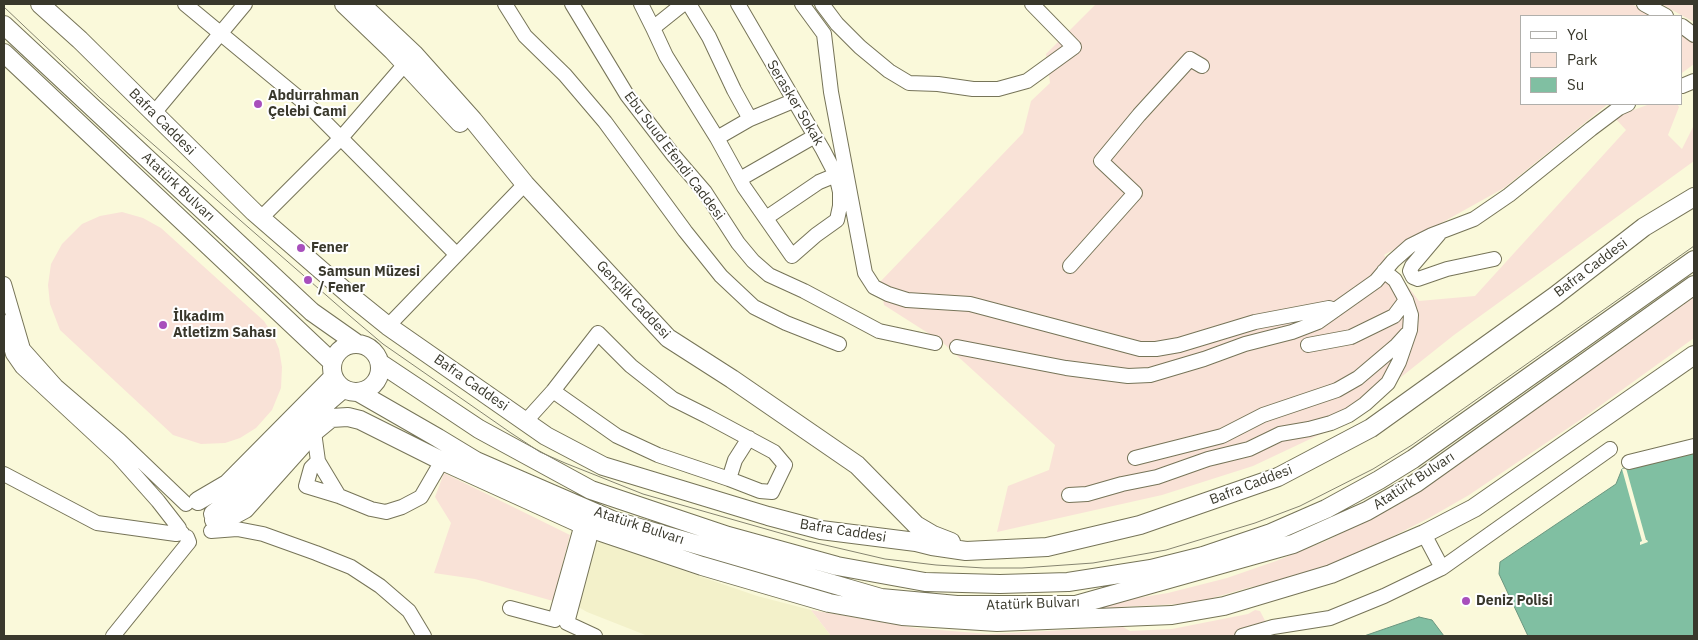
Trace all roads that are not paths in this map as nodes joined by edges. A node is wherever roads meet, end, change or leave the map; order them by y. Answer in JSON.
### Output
{"nodes":[{"id":1,"x":185,"y":4,"type":"edge"},
{"id":2,"x":245,"y":4,"type":"edge"},
{"id":3,"x":344,"y":4,"type":"edge"},
{"id":4,"x":362,"y":4,"type":"edge"},
{"id":5,"x":505,"y":4,"type":"edge"},
{"id":6,"x":572,"y":4,"type":"edge"},
{"id":7,"x":641,"y":4,"type":"edge"},
{"id":8,"x":684,"y":4,"type":"edge"},
{"id":9,"x":689,"y":4,"type":"edge"},
{"id":10,"x":738,"y":4,"type":"edge"},
{"id":11,"x":802,"y":4,"type":"edge"},
{"id":12,"x":822,"y":4,"type":"edge"},
{"id":13,"x":1032,"y":4,"type":"edge"},
{"id":14,"x":1644,"y":4,"type":"edge"},
{"id":15,"x":45,"y":6,"type":"edge"},
{"id":16,"x":1664,"y":15,"type":"edge"},
{"id":17,"x":4,"y":25,"type":"edge"},
{"id":18,"x":1683,"y":27,"type":"edge"},
{"id":19,"x":653,"y":28,"type":"junction"},
{"id":20,"x":221,"y":33,"type":"junction"},
{"id":21,"x":1694,"y":35,"type":"edge"},
{"id":22,"x":4,"y":53,"type":"edge"},
{"id":23,"x":405,"y":64,"type":"junction"},
{"id":24,"x":1202,"y":66,"type":"dead end"},
{"id":25,"x":793,"y":101,"type":"junction"},
{"id":26,"x":1626,"y":105,"type":"edge"},
{"id":27,"x":154,"y":113,"type":"junction"},
{"id":28,"x":750,"y":119,"type":"junction"},
{"id":29,"x":815,"y":136,"type":"junction"},
{"id":30,"x":341,"y":138,"type":"junction"},
{"id":31,"x":718,"y":138,"type":"junction"},
{"id":32,"x":836,"y":175,"type":"junction"},
{"id":33,"x":740,"y":179,"type":"junction"},
{"id":34,"x":521,"y":187,"type":"junction"},
{"id":35,"x":1694,"y":189,"type":"edge"},
{"id":36,"x":1694,"y":197,"type":"edge"},
{"id":37,"x":261,"y":218,"type":"junction"},
{"id":38,"x":766,"y":218,"type":"junction"},
{"id":39,"x":1441,"y":232,"type":"junction"},
{"id":40,"x":456,"y":254,"type":"junction"},
{"id":41,"x":1494,"y":259,"type":"dead end"},
{"id":42,"x":1694,"y":260,"type":"edge"},
{"id":43,"x":1070,"y":266,"type":"dead end"},
{"id":44,"x":1384,"y":271,"type":"junction"},
{"id":45,"x":4,"y":284,"type":"edge"},
{"id":46,"x":1694,"y":285,"type":"edge"},
{"id":47,"x":1406,"y":300,"type":"junction"},
{"id":48,"x":1334,"y":310,"type":"junction"},
{"id":49,"x":4,"y":322,"type":"edge"},
{"id":50,"x":388,"y":326,"type":"junction"},
{"id":51,"x":1410,"y":330,"type":"junction"},
{"id":52,"x":356,"y":343,"type":"junction"},
{"id":53,"x":935,"y":343,"type":"dead end"},
{"id":54,"x":838,"y":344,"type":"dead end"},
{"id":55,"x":1308,"y":345,"type":"dead end"},
{"id":56,"x":957,"y":347,"type":"dead end"},
{"id":57,"x":1694,"y":355,"type":"edge"},
{"id":58,"x":380,"y":363,"type":"junction"},
{"id":59,"x":342,"y":380,"type":"junction"},
{"id":60,"x":553,"y":391,"type":"junction"},
{"id":61,"x":315,"y":414,"type":"junction"},
{"id":62,"x":525,"y":422,"type":"junction"},
{"id":63,"x":314,"y":432,"type":"junction"},
{"id":64,"x":749,"y":438,"type":"junction"},
{"id":65,"x":1694,"y":446,"type":"edge"},
{"id":66,"x":1610,"y":449,"type":"dead end"},
{"id":67,"x":1136,"y":458,"type":"dead end"},
{"id":68,"x":438,"y":459,"type":"junction"},
{"id":69,"x":318,"y":461,"type":"junction"},
{"id":70,"x":476,"y":461,"type":"junction"},
{"id":71,"x":1629,"y":462,"type":"dead end"},
{"id":72,"x":4,"y":474,"type":"edge"},
{"id":73,"x":729,"y":479,"type":"junction"},
{"id":74,"x":1069,"y":495,"type":"dead end"},
{"id":75,"x":339,"y":496,"type":"junction"},
{"id":76,"x":192,"y":503,"type":"junction"},
{"id":77,"x":213,"y":522,"type":"junction"},
{"id":78,"x":587,"y":527,"type":"junction"},
{"id":79,"x":183,"y":533,"type":"junction"},
{"id":80,"x":1424,"y":534,"type":"junction"},
{"id":81,"x":916,"y":542,"type":"junction"},
{"id":82,"x":950,"y":542,"type":"joint"},
{"id":83,"x":1442,"y":568,"type":"junction"},
{"id":84,"x":510,"y":608,"type":"dead end"},
{"id":85,"x":561,"y":622,"type":"junction"},
{"id":86,"x":113,"y":636,"type":"edge"},
{"id":87,"x":424,"y":636,"type":"edge"},
{"id":88,"x":595,"y":636,"type":"edge"},
{"id":89,"x":1242,"y":636,"type":"edge"}],
"edges":[{"from":1,"to":20,"type":"street"},
{"from":2,"to":20,"type":"street"},
{"from":3,"to":23,"type":"main road","name":"Gençlik Caddesi"},
{"from":4,"to":34,"type":"main road","name":"Gençlik Caddesi"},
{"from":5,"to":54,"type":"street"},
{"from":6,"to":53,"type":"street","name":"Ebu Suud Efendi Caddesi"},
{"from":7,"to":19,"type":"street"},
{"from":8,"to":19,"type":"street"},
{"from":9,"to":28,"type":"street"},
{"from":10,"to":25,"type":"street","name":"Serasker Sokak"},
{"from":11,"to":48,"type":"street"},
{"from":12,"to":13,"type":"street"},
{"from":14,"to":16,"type":"street"},
{"from":15,"to":27,"type":"main road","name":"Bafra Caddesi"},
{"from":17,"to":52,"type":"main road","name":"Atatürk Bulvarı"},
{"from":18,"to":21,"type":"street"},
{"from":19,"to":31,"type":"street"},
{"from":20,"to":27,"type":"street"},
{"from":20,"to":30,"type":"street"},
{"from":22,"to":59,"type":"main road","name":"Atatürk Bulvarı"},
{"from":23,"to":30,"type":"street"},
{"from":23,"to":34,"type":"main road","name":"Gençlik Caddesi"},
{"from":24,"to":43,"type":"street"},
{"from":25,"to":28,"type":"street"},
{"from":25,"to":29,"type":"street","name":"Serasker Sokak"},
{"from":26,"to":39,"type":"street"},
{"from":27,"to":37,"type":"main road","name":"Bafra Caddesi"},
{"from":28,"to":31,"type":"street"},
{"from":29,"to":32,"type":"street","name":"Serasker Sokak"},
{"from":29,"to":33,"type":"street"},
{"from":30,"to":37,"type":"street"},
{"from":30,"to":40,"type":"street"},
{"from":31,"to":33,"type":"street"},
{"from":32,"to":38,"type":"street"},
{"from":32,"to":38,"type":"street","name":"Serasker Sokak"},
{"from":33,"to":38,"type":"street"},
{"from":34,"to":40,"type":"street"},
{"from":34,"to":81,"type":"main road","name":"Gençlik Caddesi"},
{"from":34,"to":82,"type":"main road","name":"Gençlik Caddesi"},
{"from":35,"to":82,"type":"main road","name":"Bafra Caddesi"},
{"from":36,"to":81,"type":"main road","name":"Bafra Caddesi"},
{"from":37,"to":50,"type":"main road","name":"Bafra Caddesi"},
{"from":39,"to":41,"type":"street"},
{"from":39,"to":44,"type":"street"},
{"from":40,"to":50,"type":"street"},
{"from":42,"to":58,"type":"main road","name":"Atatürk Bulvarı"},
{"from":44,"to":47,"type":"street"},
{"from":44,"to":48,"type":"street"},
{"from":45,"to":76,"type":"street"},
{"from":46,"to":70,"type":"main road","name":"Atatürk Bulvarı"},
{"from":47,"to":51,"type":"street"},
{"from":47,"to":55,"type":"street"},
{"from":48,"to":56,"type":"street"},
{"from":49,"to":79,"type":"street"},
{"from":50,"to":62,"type":"main road","name":"Bafra Caddesi"},
{"from":51,"to":67,"type":"street"},
{"from":51,"to":74,"type":"street"},
{"from":52,"to":58,"type":"main road","name":"Atatürk Bulvarı"},
{"from":52,"to":59,"type":"main road"},
{"from":57,"to":80,"type":"main road"},
{"from":58,"to":59,"type":"main road"},
{"from":59,"to":61,"type":"main road"},
{"from":59,"to":70,"type":"main road","name":"Atatürk Bulvarı"},
{"from":59,"to":76,"type":"main road"},
{"from":60,"to":62,"type":"street"},
{"from":60,"to":64,"type":"street"},
{"from":60,"to":73,"type":"street"},
{"from":61,"to":70,"type":"main road"},
{"from":61,"to":77,"type":"main road"},
{"from":62,"to":81,"type":"main road","name":"Bafra Caddesi"},
{"from":63,"to":68,"type":"main road"},
{"from":63,"to":69,"type":"street"},
{"from":63,"to":77,"type":"main road"},
{"from":64,"to":73,"type":"street"},
{"from":64,"to":73,"type":"street"},
{"from":65,"to":71,"type":"street"},
{"from":66,"to":83,"type":"street"},
{"from":68,"to":75,"type":"street"},
{"from":68,"to":78,"type":"main road"},
{"from":69,"to":75,"type":"street"},
{"from":69,"to":75,"type":"street"},
{"from":72,"to":79,"type":"street"},
{"from":76,"to":77,"type":"street"},
{"from":76,"to":79,"type":"street"},
{"from":77,"to":79,"type":"street"},
{"from":77,"to":87,"type":"street"},
{"from":78,"to":80,"type":"main road"},
{"from":78,"to":85,"type":"street"},
{"from":79,"to":86,"type":"street"},
{"from":80,"to":83,"type":"street"},
{"from":83,"to":89,"type":"street"},
{"from":84,"to":85,"type":"street"},
{"from":85,"to":88,"type":"street"}]}
